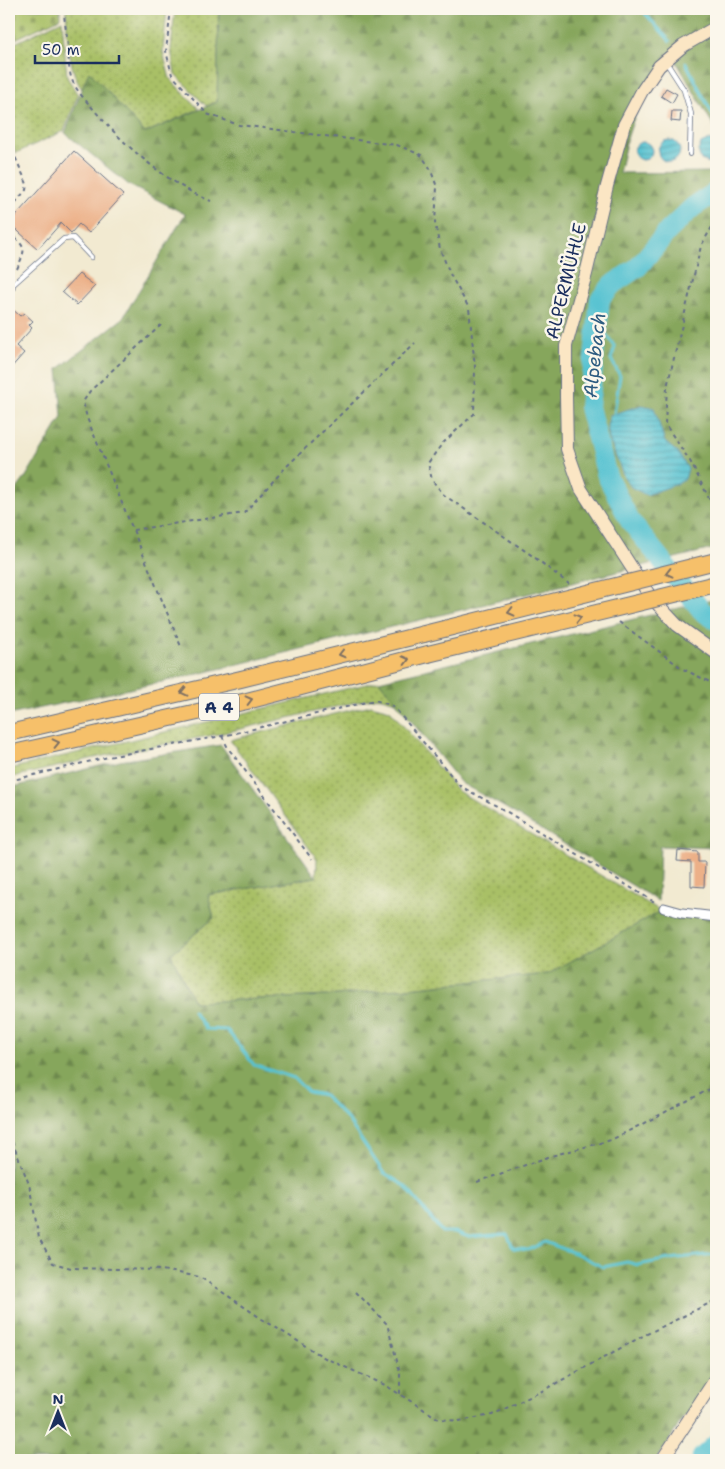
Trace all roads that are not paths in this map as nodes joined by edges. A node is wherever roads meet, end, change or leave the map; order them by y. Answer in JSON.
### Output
{"nodes":[{"id":1,"x":716,"y":28,"type":"edge"},
{"id":2,"x":665,"y":61,"type":"junction"},
{"id":3,"x":690,"y":154,"type":"dead end"},
{"id":4,"x":92,"y":257,"type":"dead end"},
{"id":5,"x":9,"y":288,"type":"edge"},
{"id":6,"x":716,"y":561,"type":"edge"},
{"id":7,"x":716,"y":584,"type":"edge"},
{"id":8,"x":716,"y":652,"type":"edge"},
{"id":9,"x":9,"y":733,"type":"edge"},
{"id":10,"x":9,"y":754,"type":"edge"},
{"id":11,"x":664,"y":908,"type":"road end"},
{"id":12,"x":716,"y":917,"type":"edge"},
{"id":13,"x":716,"y":1378,"type":"edge"},
{"id":14,"x":662,"y":1460,"type":"edge"}],
"edges":[{"from":1,"to":2,"type":"main road","name":"ALPERMÜHLE"},
{"from":2,"to":3,"type":"lane"},
{"from":2,"to":8,"type":"main road","name":"ALPERMÜHLE"},
{"from":4,"to":5,"type":"lane"},
{"from":6,"to":9,"type":"highway","number":"A 4","one_way":true,"bridge":true},
{"from":10,"to":7,"type":"highway","number":"A 4","one_way":true,"bridge":true},
{"from":11,"to":12,"type":"street"},
{"from":13,"to":14,"type":"main road"}]}
